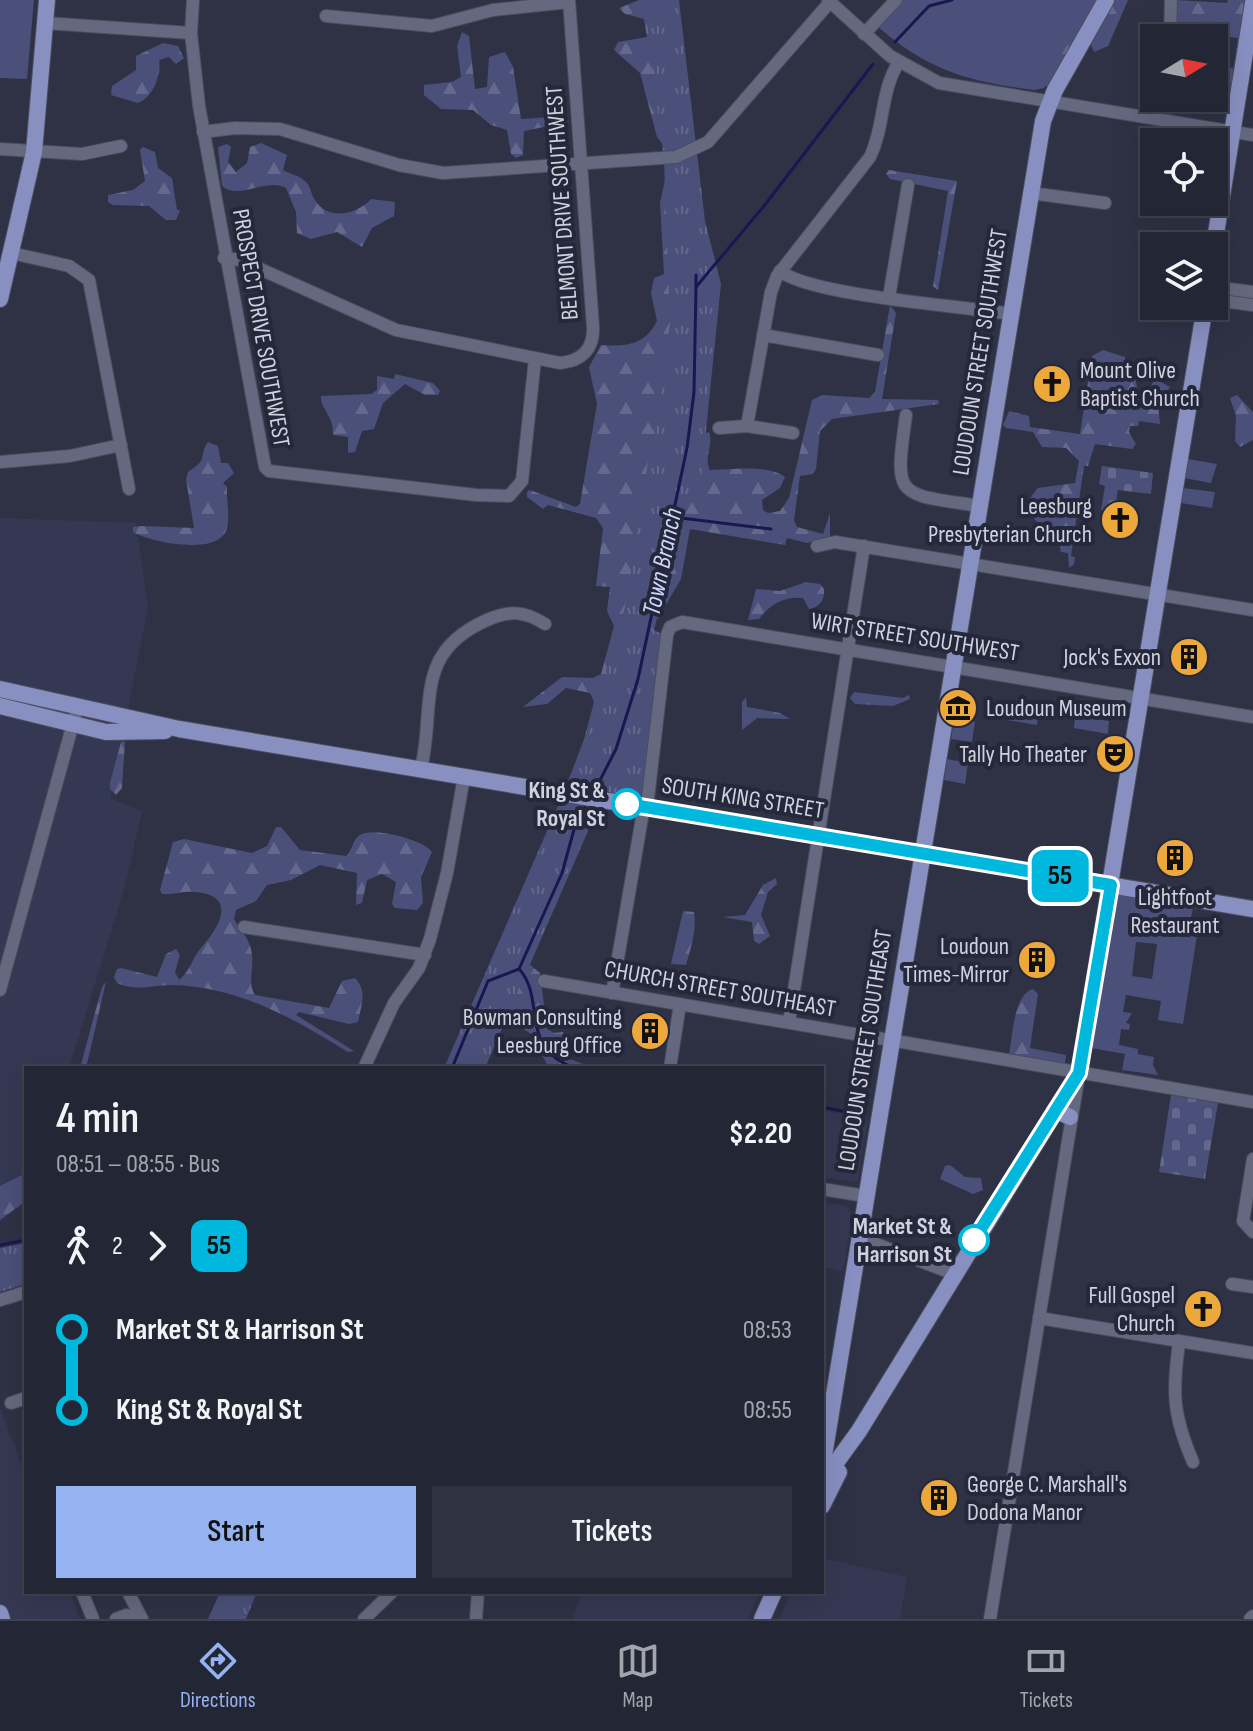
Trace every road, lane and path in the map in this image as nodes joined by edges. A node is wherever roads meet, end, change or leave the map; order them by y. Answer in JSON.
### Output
{"nodes":[{"id":1,"x":47,"y":0,"type":"edge"},
{"id":2,"x":193,"y":0,"type":"edge"},
{"id":3,"x":896,"y":0,"type":"edge"},
{"id":4,"x":1106,"y":0,"type":"edge"},
{"id":5,"x":1171,"y":0,"type":"edge"},
{"id":6,"x":569,"y":1,"type":"edge"},
{"id":7,"x":829,"y":1,"type":"edge"},
{"id":8,"x":1253,"y":3,"type":"edge"},
{"id":9,"x":326,"y":16,"type":"dead end"},
{"id":10,"x":45,"y":23,"type":"junction"},
{"id":11,"x":1170,"y":24,"type":"edge"},
{"id":12,"x":191,"y":33,"type":"junction"},
{"id":13,"x":864,"y":34,"type":"junction"},
{"id":14,"x":899,"y":62,"type":"junction"},
{"id":15,"x":1050,"y":101,"type":"junction"},
{"id":16,"x":1232,"y":131,"type":"junction"},
{"id":17,"x":203,"y":132,"type":"junction"},
{"id":18,"x":1253,"y":135,"type":"edge"},
{"id":19,"x":121,"y":146,"type":"dead end"},
{"id":20,"x":0,"y":149,"type":"edge"},
{"id":21,"x":34,"y":152,"type":"junction"},
{"id":22,"x":581,"y":166,"type":"junction"},
{"id":23,"x":908,"y":185,"type":"dead end"},
{"id":24,"x":1031,"y":193,"type":"junction"},
{"id":25,"x":1105,"y":203,"type":"dead end"},
{"id":26,"x":1216,"y":232,"type":"edge"},
{"id":27,"x":11,"y":253,"type":"junction"},
{"id":28,"x":224,"y":258,"type":"junction"},
{"id":29,"x":780,"y":271,"type":"junction"},
{"id":30,"x":1228,"y":289,"type":"edge"},
{"id":31,"x":1253,"y":292,"type":"edge"},
{"id":32,"x":889,"y":297,"type":"junction"},
{"id":33,"x":0,"y":299,"type":"edge"},
{"id":34,"x":1228,"y":302,"type":"edge"},
{"id":35,"x":1253,"y":305,"type":"edge"},
{"id":36,"x":1011,"y":314,"type":"junction"},
{"id":37,"x":1203,"y":320,"type":"edge"},
{"id":38,"x":763,"y":335,"type":"junction"},
{"id":39,"x":878,"y":355,"type":"dead end"},
{"id":40,"x":535,"y":359,"type":"junction"},
{"id":41,"x":906,"y":415,"type":"dead end"},
{"id":42,"x":747,"y":426,"type":"junction"},
{"id":43,"x":719,"y":428,"type":"dead end"},
{"id":44,"x":793,"y":433,"type":"dead end"},
{"id":45,"x":121,"y":445,"type":"junction"},
{"id":46,"x":0,"y":462,"type":"edge"},
{"id":47,"x":129,"y":489,"type":"dead end"},
{"id":48,"x":979,"y":506,"type":"junction"},
{"id":49,"x":817,"y":546,"type":"dead end"},
{"id":50,"x":864,"y":546,"type":"junction"},
{"id":51,"x":970,"y":562,"type":"junction"},
{"id":52,"x":1158,"y":593,"type":"junction"},
{"id":53,"x":1253,"y":610,"type":"edge"},
{"id":54,"x":545,"y":624,"type":"dead end"},
{"id":55,"x":849,"y":648,"type":"junction"},
{"id":56,"x":953,"y":665,"type":"junction"},
{"id":57,"x":0,"y":689,"type":"edge"},
{"id":58,"x":1141,"y":698,"type":"junction"},
{"id":59,"x":0,"y":706,"type":"edge"},
{"id":60,"x":75,"y":716,"type":"junction"},
{"id":61,"x":1253,"y":717,"type":"edge"},
{"id":62,"x":421,"y":769,"type":"junction"},
{"id":63,"x":464,"y":777,"type":"junction"},
{"id":64,"x":645,"y":807,"type":"junction"},
{"id":65,"x":819,"y":834,"type":"junction"},
{"id":66,"x":922,"y":852,"type":"junction"},
{"id":67,"x":1111,"y":885,"type":"junction"},
{"id":68,"x":1253,"y":909,"type":"edge"},
{"id":69,"x":244,"y":927,"type":"dead end"},
{"id":70,"x":425,"y":955,"type":"junction"},
{"id":71,"x":544,"y":981,"type":"dead end"},
{"id":72,"x":0,"y":990,"type":"edge"},
{"id":73,"x":612,"y":993,"type":"junction"},
{"id":74,"x":680,"y":1004,"type":"junction"},
{"id":75,"x":789,"y":1022,"type":"junction"},
{"id":76,"x":891,"y":1041,"type":"junction"},
{"id":77,"x":365,"y":1066,"type":"edge"},
{"id":78,"x":670,"y":1066,"type":"edge"},
{"id":79,"x":1079,"y":1073,"type":"junction"},
{"id":80,"x":1253,"y":1102,"type":"edge"},
{"id":81,"x":1062,"y":1113,"type":"junction"},
{"id":82,"x":1253,"y":1159,"type":"edge"},
{"id":83,"x":824,"y":1189,"type":"edge"},
{"id":84,"x":865,"y":1196,"type":"junction"},
{"id":85,"x":1249,"y":1229,"type":"edge"},
{"id":86,"x":858,"y":1237,"type":"junction"},
{"id":87,"x":954,"y":1274,"type":"junction"},
{"id":88,"x":1232,"y":1284,"type":"dead end"},
{"id":89,"x":1253,"y":1287,"type":"edge"},
{"id":90,"x":24,"y":1293,"type":"edge"},
{"id":91,"x":0,"y":1300,"type":"edge"},
{"id":92,"x":1039,"y":1318,"type":"junction"},
{"id":93,"x":1179,"y":1343,"type":"junction"},
{"id":94,"x":1253,"y":1353,"type":"edge"},
{"id":95,"x":24,"y":1399,"type":"edge"},
{"id":96,"x":11,"y":1403,"type":"dead end"},
{"id":97,"x":859,"y":1431,"type":"junction"},
{"id":98,"x":824,"y":1442,"type":"edge"},
{"id":99,"x":1193,"y":1462,"type":"dead end"},
{"id":100,"x":824,"y":1479,"type":"edge"},
{"id":101,"x":824,"y":1502,"type":"edge"},
{"id":102,"x":83,"y":1594,"type":"edge"},
{"id":103,"x":129,"y":1594,"type":"edge"},
{"id":104,"x":390,"y":1594,"type":"edge"},
{"id":105,"x":478,"y":1594,"type":"edge"},
{"id":106,"x":773,"y":1594,"type":"edge"},
{"id":107,"x":0,"y":1613,"type":"edge"},
{"id":108,"x":2,"y":1619,"type":"edge"},
{"id":109,"x":93,"y":1619,"type":"edge"},
{"id":110,"x":116,"y":1619,"type":"edge"},
{"id":111,"x":142,"y":1619,"type":"edge"},
{"id":112,"x":364,"y":1619,"type":"edge"},
{"id":113,"x":476,"y":1619,"type":"edge"},
{"id":114,"x":762,"y":1619,"type":"edge"},
{"id":115,"x":990,"y":1619,"type":"edge"}],
"edges":[{"from":1,"to":10,"type":"main road"},
{"from":2,"to":12,"type":"street","name":"PROSPECT DRIVE SOUTHWEST"},
{"from":3,"to":13,"type":"street"},
{"from":4,"to":15,"type":"main road","name":"LOUDOUN STREET SOUTHWEST"},
{"from":5,"to":11,"type":"street"},
{"from":6,"to":9,"type":"street"},
{"from":6,"to":22,"type":"street","name":"BELMONT DRIVE SOUTHWEST"},
{"from":7,"to":13,"type":"street"},
{"from":7,"to":22,"type":"street"},
{"from":8,"to":16,"type":"main road"},
{"from":10,"to":12,"type":"street"},
{"from":10,"to":21,"type":"main road"},
{"from":12,"to":17,"type":"street","name":"PROSPECT DRIVE SOUTHWEST"},
{"from":13,"to":14,"type":"street"},
{"from":14,"to":15,"type":"street"},
{"from":14,"to":29,"type":"street"},
{"from":15,"to":16,"type":"street"},
{"from":15,"to":24,"type":"main road","name":"LOUDOUN STREET SOUTHWEST"},
{"from":16,"to":18,"type":"street"},
{"from":16,"to":26,"type":"main road"},
{"from":17,"to":22,"type":"street"},
{"from":17,"to":28,"type":"street","name":"PROSPECT DRIVE SOUTHWEST"},
{"from":19,"to":21,"type":"street"},
{"from":20,"to":21,"type":"street"},
{"from":21,"to":27,"type":"main road"},
{"from":22,"to":40,"type":"street","name":"BELMONT DRIVE SOUTHWEST"},
{"from":23,"to":32,"type":"street"},
{"from":24,"to":25,"type":"street"},
{"from":24,"to":36,"type":"main road","name":"LOUDOUN STREET SOUTHWEST"},
{"from":27,"to":33,"type":"main road"},
{"from":27,"to":45,"type":"street"},
{"from":28,"to":40,"type":"street","name":"BELMONT DRIVE SOUTHWEST"},
{"from":28,"to":40,"type":"street","name":"PROSPECT DRIVE SOUTHWEST"},
{"from":29,"to":32,"type":"street"},
{"from":29,"to":38,"type":"street"},
{"from":30,"to":31,"type":"street"},
{"from":32,"to":36,"type":"street"},
{"from":34,"to":35,"type":"street"},
{"from":36,"to":48,"type":"main road","name":"LOUDOUN STREET SOUTHWEST"},
{"from":37,"to":52,"type":"main road"},
{"from":38,"to":39,"type":"street"},
{"from":38,"to":42,"type":"street"},
{"from":41,"to":48,"type":"street"},
{"from":42,"to":43,"type":"street"},
{"from":42,"to":44,"type":"street"},
{"from":45,"to":46,"type":"street"},
{"from":45,"to":47,"type":"street"},
{"from":48,"to":51,"type":"main road","name":"LOUDOUN STREET SOUTHWEST"},
{"from":49,"to":50,"type":"street"},
{"from":50,"to":51,"type":"street"},
{"from":50,"to":55,"type":"street"},
{"from":51,"to":52,"type":"street"},
{"from":51,"to":56,"type":"main road","name":"LOUDOUN STREET SOUTHWEST"},
{"from":52,"to":53,"type":"street"},
{"from":52,"to":58,"type":"main road"},
{"from":54,"to":62,"type":"street"},
{"from":55,"to":56,"type":"street","name":"WIRT STREET SOUTHWEST"},
{"from":55,"to":64,"type":"street","name":"WIRT STREET SOUTHWEST"},
{"from":55,"to":65,"type":"street"},
{"from":56,"to":58,"type":"street","name":"WIRT STREET SOUTHWEST"},
{"from":56,"to":66,"type":"main road","name":"LOUDOUN STREET SOUTHWEST"},
{"from":57,"to":60,"type":"main road","name":"SOUTH KING STREET"},
{"from":58,"to":61,"type":"street","name":"WIRT STREET SOUTHWEST"},
{"from":58,"to":67,"type":"main road"},
{"from":59,"to":60,"type":"main road","name":"SOUTH KING STREET"},
{"from":60,"to":62,"type":"main road","name":"SOUTH KING STREET"},
{"from":60,"to":72,"type":"street"},
{"from":62,"to":63,"type":"main road","name":"SOUTH KING STREET"},
{"from":63,"to":64,"type":"main road","name":"SOUTH KING STREET"},
{"from":63,"to":70,"type":"street"},
{"from":64,"to":65,"type":"main road","name":"SOUTH KING STREET"},
{"from":64,"to":73,"type":"street"},
{"from":65,"to":66,"type":"main road","name":"SOUTH KING STREET"},
{"from":65,"to":75,"type":"street"},
{"from":66,"to":67,"type":"main road","name":"SOUTH KING STREET"},
{"from":66,"to":76,"type":"main road","name":"LOUDOUN STREET SOUTHEAST"},
{"from":67,"to":68,"type":"main road","name":"SOUTH KING STREET"},
{"from":67,"to":79,"type":"main road"},
{"from":69,"to":70,"type":"street"},
{"from":70,"to":77,"type":"street"},
{"from":71,"to":73,"type":"street","name":"CHURCH STREET SOUTHEAST"},
{"from":73,"to":74,"type":"street","name":"CHURCH STREET SOUTHEAST"},
{"from":74,"to":75,"type":"street","name":"CHURCH STREET SOUTHEAST"},
{"from":74,"to":78,"type":"street"},
{"from":75,"to":76,"type":"street","name":"CHURCH STREET SOUTHEAST"},
{"from":76,"to":79,"type":"street","name":"CHURCH STREET SOUTHEAST"},
{"from":76,"to":84,"type":"main road","name":"LOUDOUN STREET SOUTHEAST"},
{"from":79,"to":80,"type":"street","name":"CHURCH STREET SOUTHEAST"},
{"from":79,"to":81,"type":"main road"},
{"from":81,"to":87,"type":"main road"},
{"from":81,"to":92,"type":"street"},
{"from":82,"to":85,"type":"street"},
{"from":83,"to":84,"type":"street"},
{"from":84,"to":86,"type":"main road","name":"LOUDOUN STREET SOUTHEAST"},
{"from":86,"to":87,"type":"street"},
{"from":86,"to":98,"type":"main road","name":"LOUDOUN STREET SOUTHEAST"},
{"from":87,"to":97,"type":"main road"},
{"from":88,"to":89,"type":"street"},
{"from":90,"to":91,"type":"street"},
{"from":92,"to":93,"type":"street"},
{"from":92,"to":115,"type":"street"},
{"from":93,"to":94,"type":"street"},
{"from":93,"to":99,"type":"street"},
{"from":95,"to":96,"type":"street"},
{"from":97,"to":100,"type":"main road"},
{"from":97,"to":101,"type":"main road"},
{"from":102,"to":109,"type":"street"},
{"from":103,"to":111,"type":"street"},
{"from":104,"to":112,"type":"street"},
{"from":105,"to":113,"type":"street"},
{"from":106,"to":114,"type":"main road"},
{"from":107,"to":108,"type":"main road"},
{"from":110,"to":111,"type":"street"}]}
